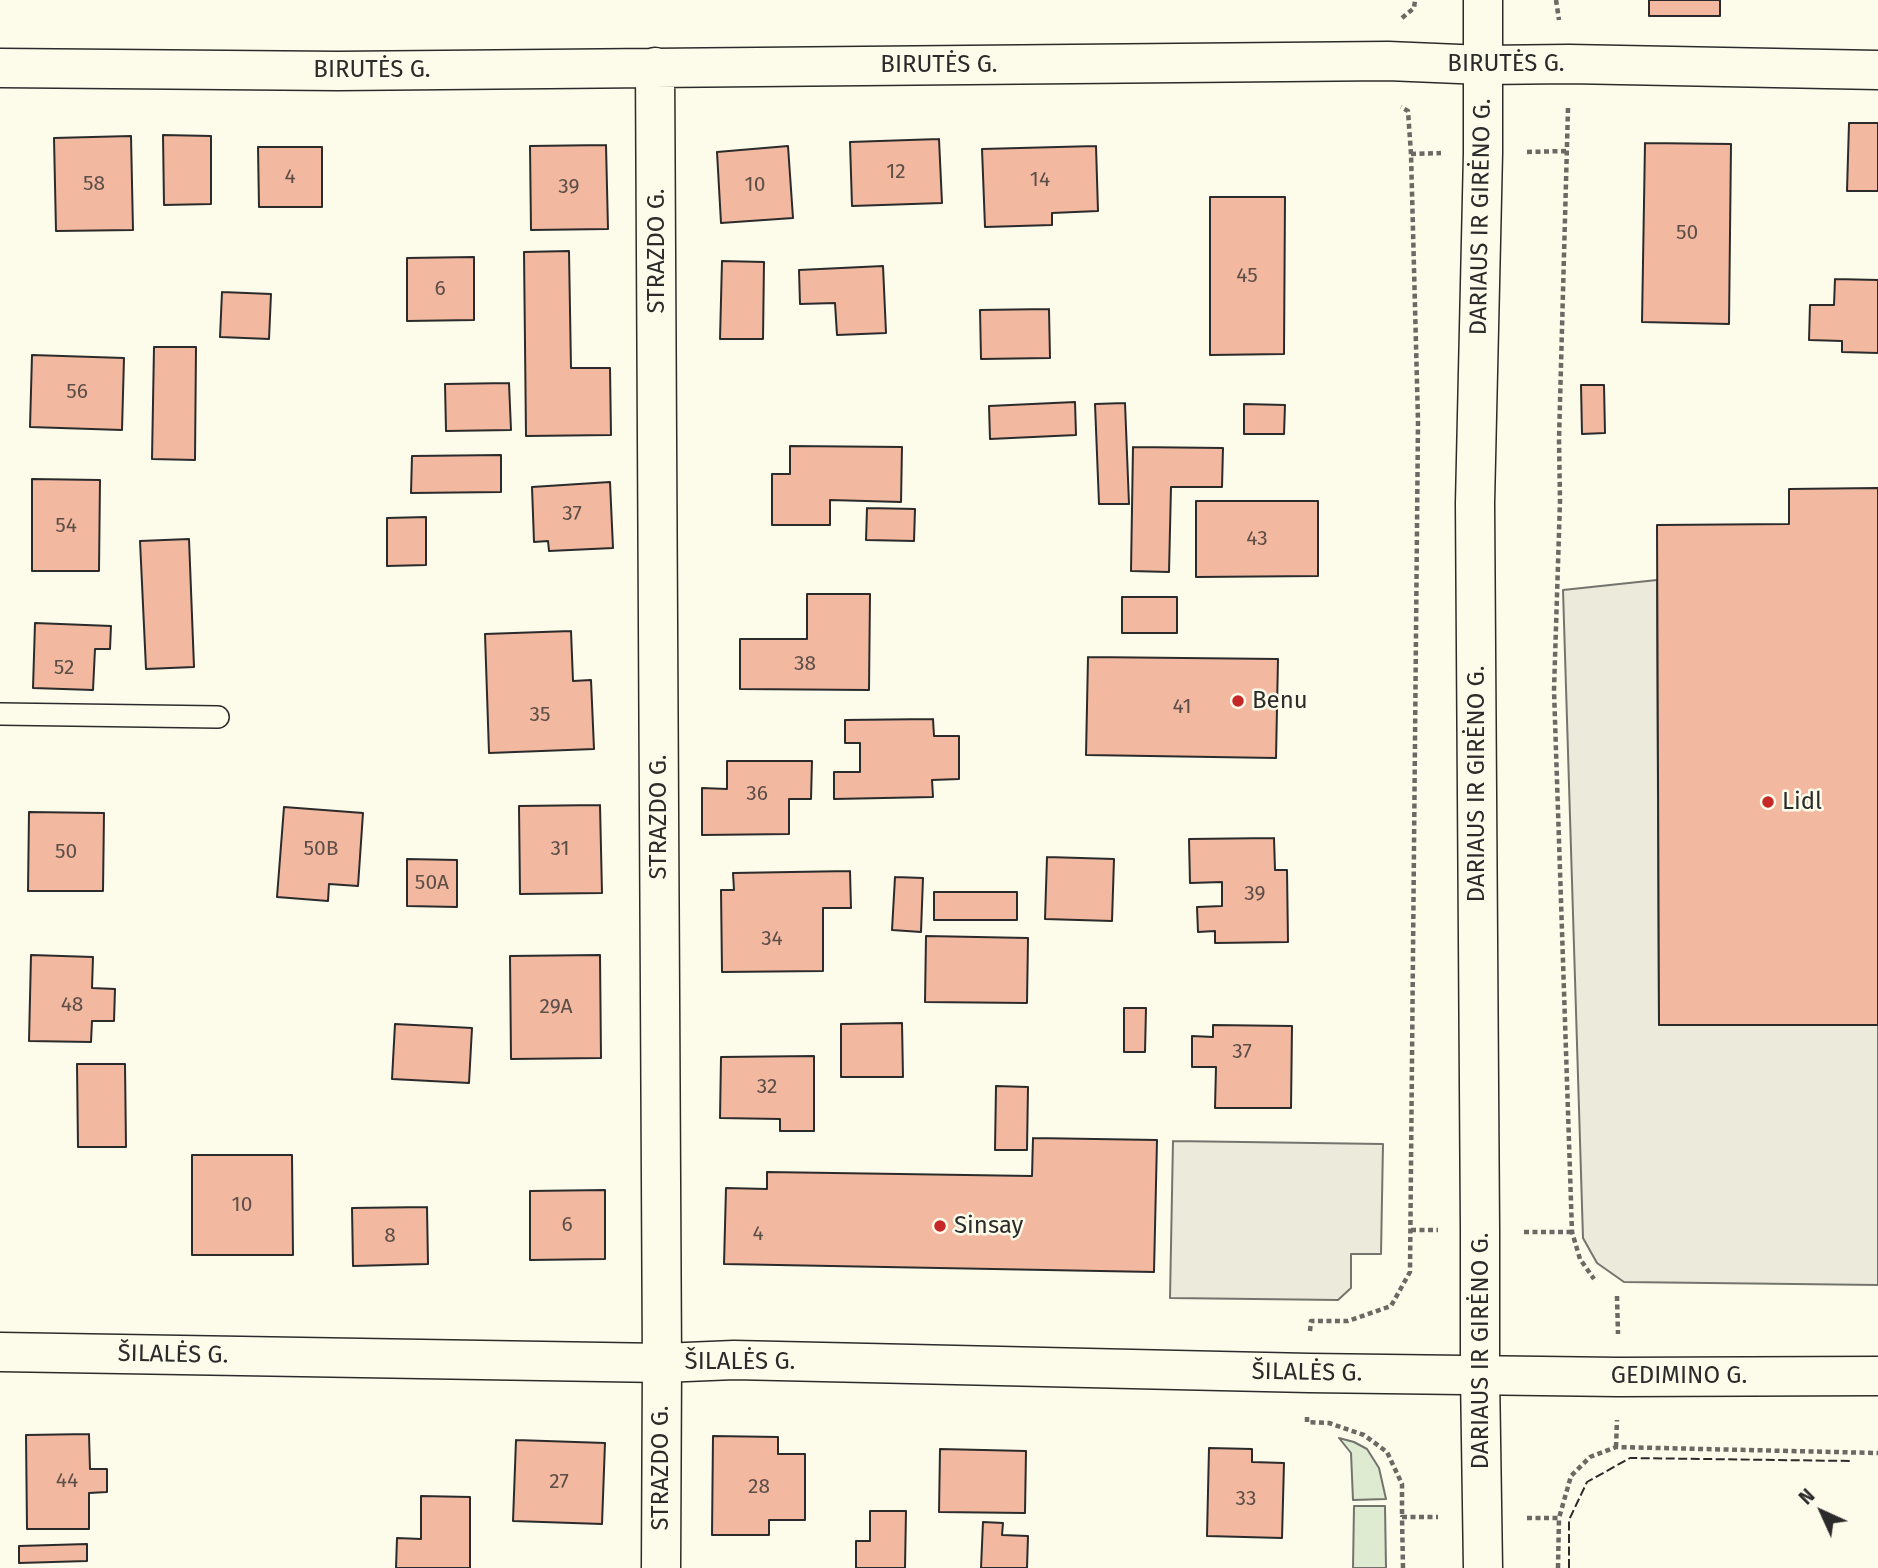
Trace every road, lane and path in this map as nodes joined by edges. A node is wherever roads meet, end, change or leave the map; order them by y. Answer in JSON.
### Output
{"nodes":[{"id":1,"x":1415,"y":0,"type":"edge"},
{"id":2,"x":1482,"y":0,"type":"edge"},
{"id":3,"x":1556,"y":0,"type":"edge"},
{"id":4,"x":1388,"y":61,"type":"junction"},
{"id":5,"x":1569,"y":64,"type":"junction"},
{"id":6,"x":1483,"y":65,"type":"junction"},
{"id":7,"x":655,"y":67,"type":"junction"},
{"id":8,"x":0,"y":68,"type":"edge"},
{"id":9,"x":1878,"y":70,"type":"edge"},
{"id":10,"x":0,"y":714,"type":"edge"},
{"id":11,"x":218,"y":717,"type":"dead end"},
{"id":12,"x":1594,"y":1279,"type":"dead end"},
{"id":13,"x":1311,"y":1321,"type":"dead end"},
{"id":14,"x":0,"y":1352,"type":"edge"},
{"id":15,"x":662,"y":1363,"type":"junction"},
{"id":16,"x":1480,"y":1375,"type":"junction"},
{"id":17,"x":1878,"y":1376,"type":"edge"},
{"id":18,"x":1307,"y":1422,"type":"dead end"},
{"id":19,"x":1878,"y":1453,"type":"edge"},
{"id":20,"x":1402,"y":1517,"type":"junction"},
{"id":21,"x":1482,"y":1518,"type":"junction"},
{"id":22,"x":1559,"y":1518,"type":"junction"},
{"id":23,"x":661,"y":1568,"type":"edge"},
{"id":24,"x":1403,"y":1568,"type":"edge"},
{"id":25,"x":1483,"y":1568,"type":"edge"},
{"id":26,"x":1558,"y":1568,"type":"edge"}],
"edges":[{"from":1,"to":4,"type":"path"},
{"from":2,"to":6,"type":"main road","name":"DARIAUS IR GIRĖNO G."},
{"from":3,"to":5,"type":"path"},
{"from":4,"to":6,"type":"main road","name":"BIRUTĖS G."},
{"from":4,"to":7,"type":"main road","name":"BIRUTĖS G."},
{"from":4,"to":13,"type":"path"},
{"from":5,"to":6,"type":"main road","name":"BIRUTĖS G."},
{"from":5,"to":9,"type":"main road","name":"BIRUTĖS G."},
{"from":5,"to":12,"type":"path"},
{"from":6,"to":16,"type":"main road","name":"DARIAUS IR GIRĖNO G."},
{"from":7,"to":8,"type":"main road","name":"BIRUTĖS G."},
{"from":7,"to":15,"type":"main road","name":"STRAZDO G."},
{"from":10,"to":11,"type":"lane"},
{"from":14,"to":15,"type":"main road","name":"ŠILALĖS G."},
{"from":15,"to":16,"type":"main road","name":"ŠILALĖS G."},
{"from":15,"to":23,"type":"main road","name":"STRAZDO G."},
{"from":16,"to":17,"type":"main road","name":"GEDIMINO G."},
{"from":16,"to":21,"type":"main road","name":"DARIAUS IR GIRĖNO G."},
{"from":18,"to":20,"type":"path"},
{"from":19,"to":22,"type":"path"},
{"from":20,"to":21,"type":"path"},
{"from":20,"to":24,"type":"path"},
{"from":21,"to":22,"type":"path"},
{"from":21,"to":25,"type":"main road","name":"DARIAUS IR GIRĖNO G."},
{"from":22,"to":26,"type":"path"}]}
